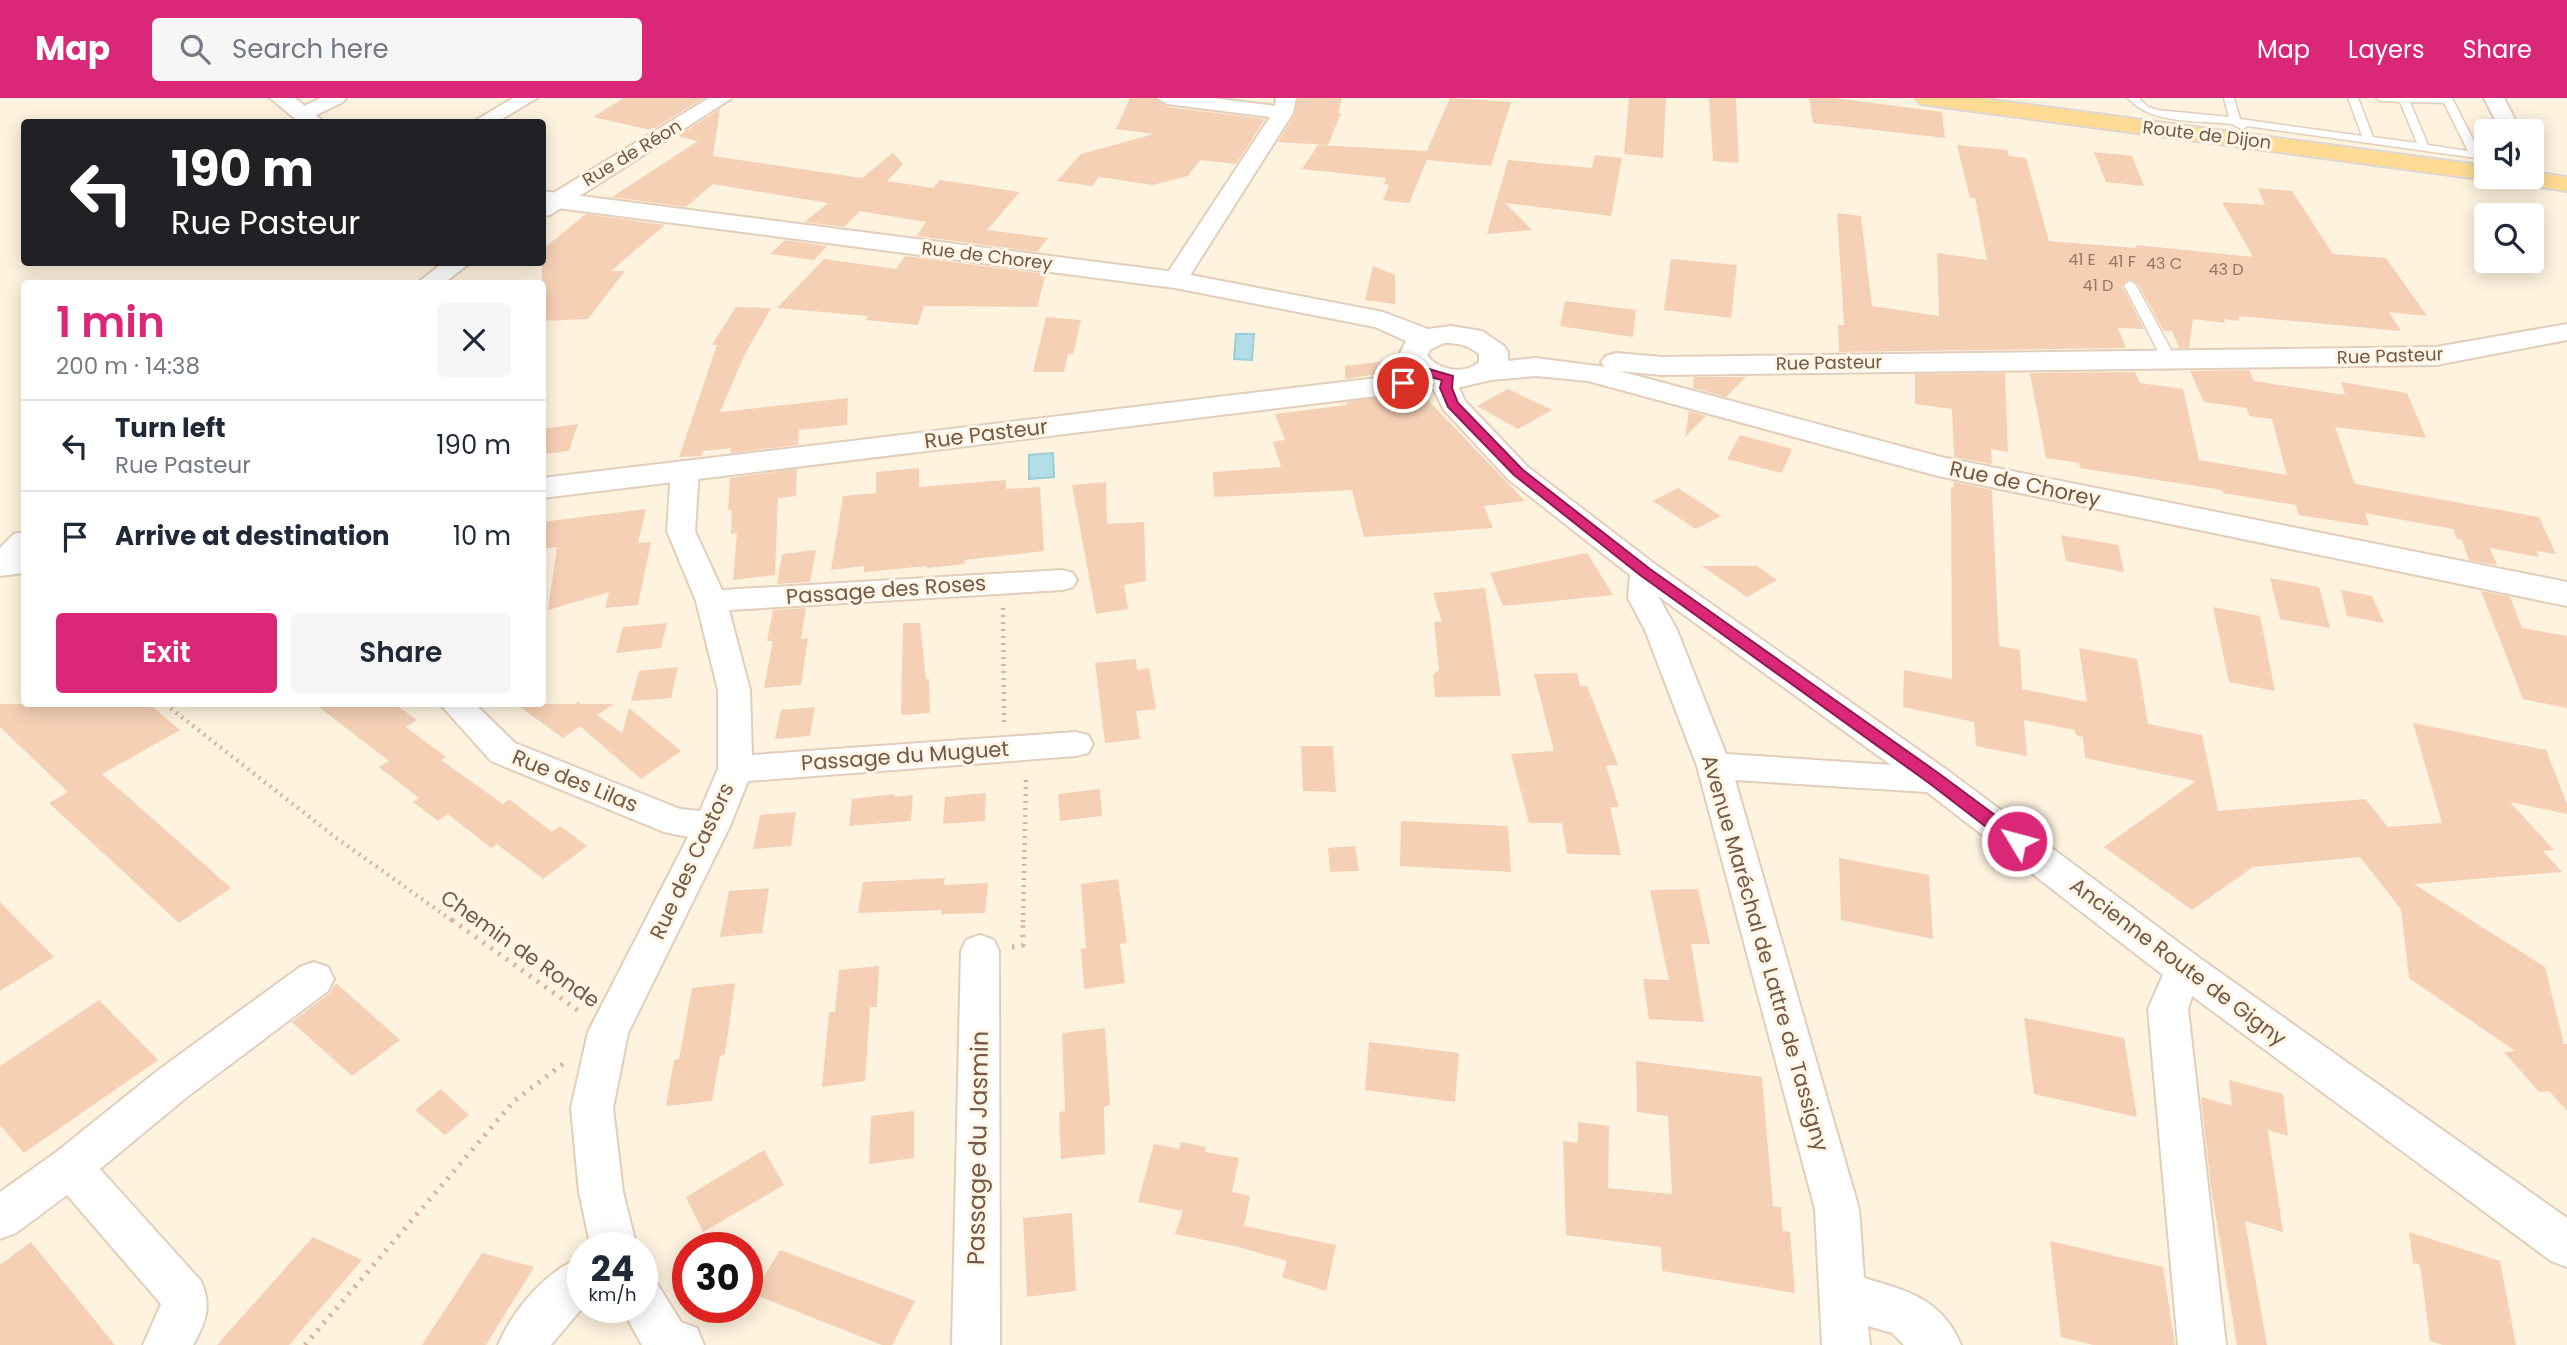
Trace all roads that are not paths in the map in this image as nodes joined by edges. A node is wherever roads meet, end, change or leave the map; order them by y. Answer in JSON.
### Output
{"nodes":[{"id":1,"x":281,"y":98,"type":"edge"},
{"id":2,"x":336,"y":98,"type":"edge"},
{"id":3,"x":527,"y":98,"type":"edge"},
{"id":4,"x":722,"y":98,"type":"edge"},
{"id":5,"x":1167,"y":98,"type":"edge"},
{"id":6,"x":1927,"y":98,"type":"edge"},
{"id":7,"x":2133,"y":98,"type":"edge"},
{"id":8,"x":2229,"y":98,"type":"edge"},
{"id":9,"x":2353,"y":98,"type":"edge"},
{"id":10,"x":2381,"y":98,"type":"edge"},
{"id":11,"x":2494,"y":98,"type":"edge"},
{"id":12,"x":2404,"y":99,"type":"edge"},
{"id":13,"x":2448,"y":99,"type":"edge"},
{"id":14,"x":1285,"y":106,"type":"edge"},
{"id":15,"x":308,"y":118,"type":"edge"},
{"id":16,"x":488,"y":119,"type":"edge"},
{"id":17,"x":2505,"y":119,"type":"edge"},
{"id":18,"x":2235,"y":121,"type":"junction"},
{"id":19,"x":2369,"y":140,"type":"junction"},
{"id":20,"x":2424,"y":148,"type":"junction"},
{"id":21,"x":2345,"y":153,"type":"junction"},
{"id":22,"x":2474,"y":171,"type":"edge"},
{"id":23,"x":2544,"y":179,"type":"edge"},
{"id":24,"x":2567,"y":184,"type":"edge"},
{"id":25,"x":547,"y":203,"type":"edge"},
{"id":26,"x":454,"y":266,"type":"edge"},
{"id":27,"x":433,"y":280,"type":"edge"},
{"id":28,"x":1175,"y":280,"type":"junction"},
{"id":29,"x":2130,"y":285,"type":"dead end"},
{"id":30,"x":2567,"y":332,"type":"edge"},
{"id":31,"x":1426,"y":339,"type":"junction"},
{"id":32,"x":1488,"y":359,"type":"junction"},
{"id":33,"x":2169,"y":359,"type":"junction"},
{"id":34,"x":1439,"y":376,"type":"junction"},
{"id":35,"x":685,"y":469,"type":"junction"},
{"id":36,"x":546,"y":487,"type":"edge"},
{"id":37,"x":21,"y":544,"type":"edge"},
{"id":38,"x":21,"y":562,"type":"edge"},
{"id":39,"x":0,"y":565,"type":"edge"},
{"id":40,"x":1645,"y":572,"type":"junction"},
{"id":41,"x":1062,"y":580,"type":"dead end"},
{"id":42,"x":2567,"y":594,"type":"edge"},
{"id":43,"x":711,"y":601,"type":"junction"},
{"id":44,"x":459,"y":707,"type":"edge"},
{"id":45,"x":1076,"y":744,"type":"dead end"},
{"id":46,"x":1714,"y":766,"type":"junction"},
{"id":47,"x":735,"y":769,"type":"junction"},
{"id":48,"x":1935,"y":779,"type":"junction"},
{"id":49,"x":712,"y":826,"type":"junction"},
{"id":50,"x":980,"y":951,"type":"road end"},
{"id":51,"x":2187,"y":971,"type":"junction"},
{"id":52,"x":314,"y":979,"type":"dead end"},
{"id":53,"x":70,"y":1167,"type":"junction"},
{"id":54,"x":0,"y":1218,"type":"edge"},
{"id":55,"x":610,"y":1232,"type":"edge"},
{"id":56,"x":2567,"y":1245,"type":"edge"},
{"id":57,"x":567,"y":1291,"type":"edge"},
{"id":58,"x":1843,"y":1295,"type":"junction"},
{"id":59,"x":655,"y":1323,"type":"edge"},
{"id":60,"x":167,"y":1345,"type":"edge"},
{"id":61,"x":522,"y":1345,"type":"edge"},
{"id":62,"x":680,"y":1345,"type":"edge"},
{"id":63,"x":976,"y":1345,"type":"edge"},
{"id":64,"x":1846,"y":1345,"type":"edge"},
{"id":65,"x":1937,"y":1345,"type":"edge"},
{"id":66,"x":2202,"y":1345,"type":"edge"}],
"edges":[{"from":1,"to":15,"type":"street"},
{"from":2,"to":15,"type":"street"},
{"from":3,"to":16,"type":"street"},
{"from":4,"to":25,"type":"street","name":"Rue de Réon"},
{"from":5,"to":14,"type":"street"},
{"from":6,"to":21,"type":"main road","name":"Route de Dijon"},
{"from":7,"to":18,"type":"lane"},
{"from":8,"to":18,"type":"lane"},
{"from":9,"to":19,"type":"lane"},
{"from":10,"to":12,"type":"lane"},
{"from":11,"to":17,"type":"street"},
{"from":12,"to":13,"type":"lane"},
{"from":12,"to":20,"type":"lane"},
{"from":13,"to":20,"type":"lane"},
{"from":14,"to":28,"type":"street"},
{"from":18,"to":19,"type":"lane"},
{"from":18,"to":21,"type":"lane"},
{"from":19,"to":20,"type":"lane"},
{"from":21,"to":22,"type":"main road","name":"Route de Dijon"},
{"from":23,"to":24,"type":"main road"},
{"from":25,"to":28,"type":"street","name":"Rue de Chorey"},
{"from":26,"to":27,"type":"street"},
{"from":28,"to":31,"type":"street","name":"Rue de Chorey"},
{"from":29,"to":33,"type":"lane"},
{"from":30,"to":33,"type":"street","name":"Rue Pasteur"},
{"from":31,"to":32,"type":"street"},
{"from":31,"to":34,"type":"street"},
{"from":32,"to":33,"type":"street","name":"Rue Pasteur"},
{"from":32,"to":34,"type":"street","name":"Rue Pasteur"},
{"from":32,"to":42,"type":"street","name":"Rue de Chorey"},
{"from":34,"to":35,"type":"street","name":"Rue Pasteur"},
{"from":34,"to":40,"type":"street","name":"Ancienne Route de Gigny"},
{"from":35,"to":36,"type":"street","name":"Rue Pasteur"},
{"from":35,"to":43,"type":"street","name":"Rue des Castors"},
{"from":37,"to":39,"type":"street"},
{"from":38,"to":39,"type":"street"},
{"from":40,"to":46,"type":"street","name":"Avenue Maréchal de Lattre de Tassigny"},
{"from":40,"to":48,"type":"street","name":"Ancienne Route de Gigny"},
{"from":41,"to":43,"type":"street","name":"Passage des Roses"},
{"from":43,"to":47,"type":"street","name":"Rue des Castors"},
{"from":44,"to":49,"type":"street","name":"Rue des Lilas"},
{"from":45,"to":47,"type":"street","name":"Passage du Muguet"},
{"from":46,"to":48,"type":"street"},
{"from":46,"to":58,"type":"street","name":"Avenue Maréchal de Lattre de Tassigny"},
{"from":47,"to":49,"type":"street","name":"Rue des Castors"},
{"from":48,"to":51,"type":"street","name":"Ancienne Route de Gigny"},
{"from":49,"to":55,"type":"street","name":"Rue des Castors"},
{"from":50,"to":63,"type":"street","name":"Passage du Jasmin"},
{"from":51,"to":56,"type":"street","name":"Ancienne Route de Gigny"},
{"from":51,"to":66,"type":"street"},
{"from":52,"to":53,"type":"street"},
{"from":53,"to":54,"type":"street"},
{"from":53,"to":60,"type":"street"},
{"from":57,"to":61,"type":"street"},
{"from":58,"to":64,"type":"street","name":"Avenue Maréchal de Lattre de Tassigny"},
{"from":58,"to":65,"type":"street"},
{"from":59,"to":62,"type":"street"}]}
